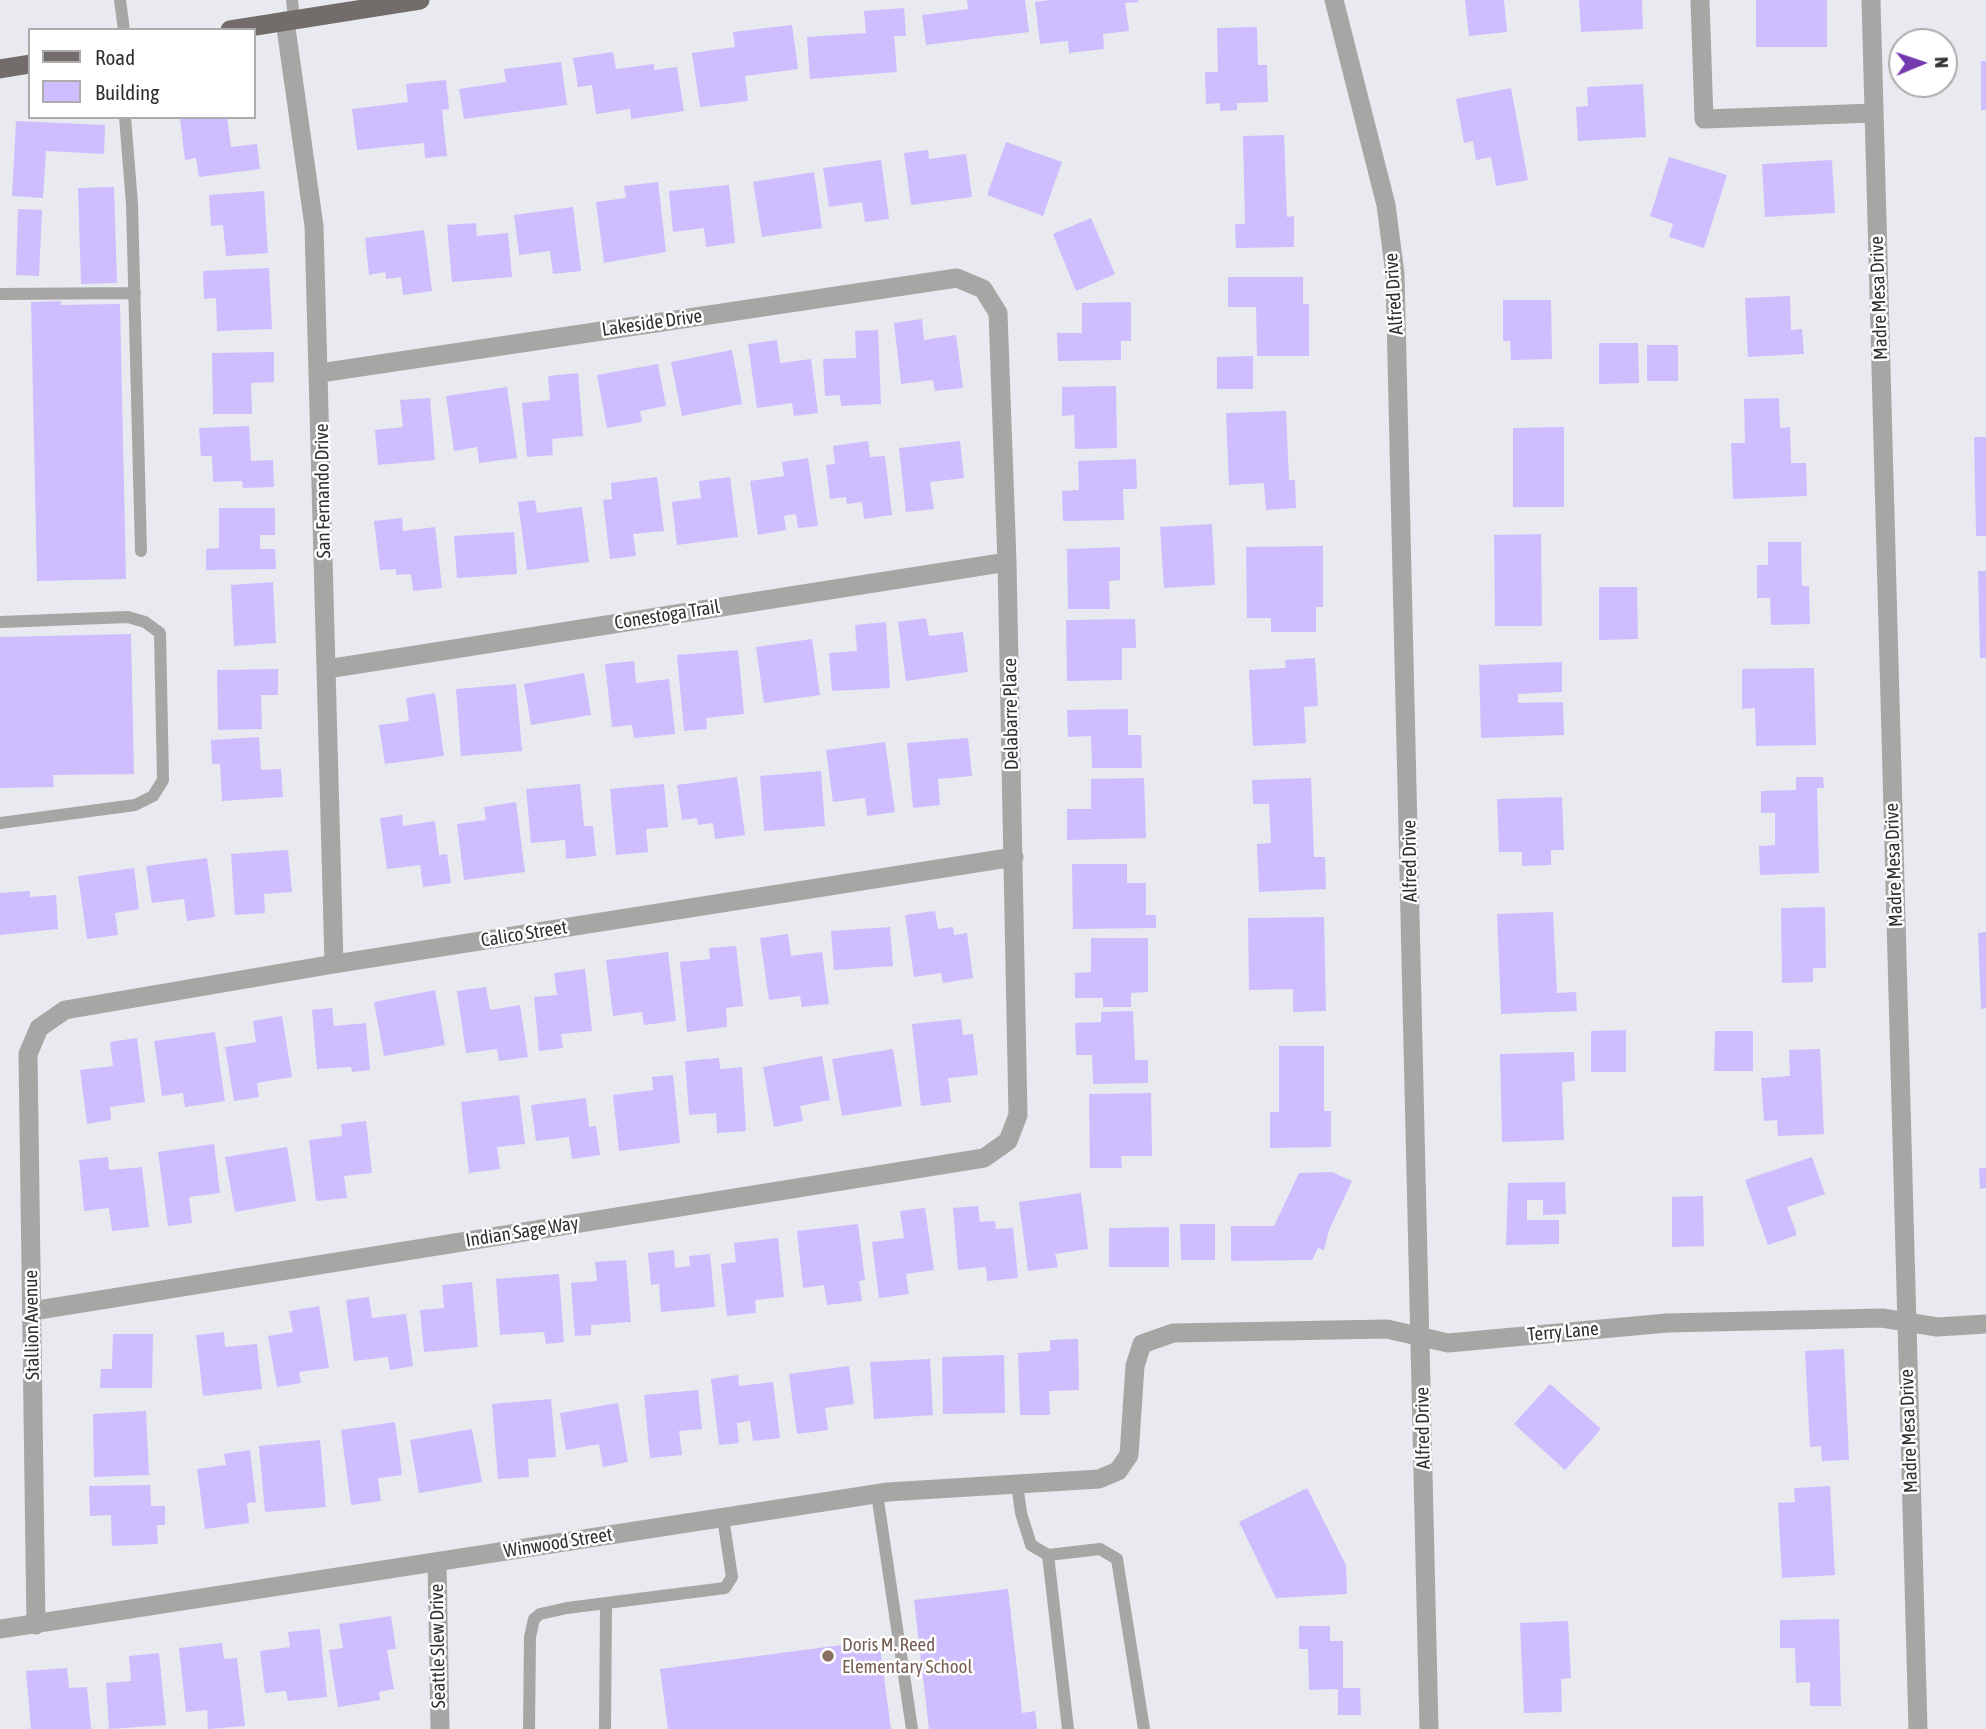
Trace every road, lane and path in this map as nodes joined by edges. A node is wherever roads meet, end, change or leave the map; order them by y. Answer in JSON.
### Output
{"nodes":[{"id":1,"x":120,"y":0,"type":"edge"},
{"id":2,"x":420,"y":0,"type":"edge"},
{"id":3,"x":1334,"y":0,"type":"edge"},
{"id":4,"x":1700,"y":0,"type":"edge"},
{"id":5,"x":1871,"y":0,"type":"edge"},
{"id":6,"x":290,"y":13,"type":"edge"},
{"id":7,"x":124,"y":28,"type":"edge"},
{"id":8,"x":237,"y":28,"type":"edge"},
{"id":9,"x":28,"y":64,"type":"edge"},
{"id":10,"x":0,"y":69,"type":"edge"},
{"id":11,"x":1874,"y":113,"type":"junction"},
{"id":12,"x":125,"y":119,"type":"edge"},
{"id":13,"x":983,"y":289,"type":"joint"},
{"id":14,"x":135,"y":293,"type":"junction"},
{"id":15,"x":0,"y":294,"type":"edge"},
{"id":16,"x":320,"y":373,"type":"junction"},
{"id":17,"x":141,"y":551,"type":"dead end"},
{"id":18,"x":1007,"y":562,"type":"junction"},
{"id":19,"x":0,"y":622,"type":"edge"},
{"id":20,"x":327,"y":668,"type":"junction"},
{"id":21,"x":0,"y":823,"type":"edge"},
{"id":22,"x":1014,"y":857,"type":"junction"},
{"id":23,"x":334,"y":964,"type":"junction"},
{"id":24,"x":39,"y":1028,"type":"joint"},
{"id":25,"x":1008,"y":1141,"type":"joint"},
{"id":26,"x":32,"y":1311,"type":"junction"},
{"id":27,"x":1906,"y":1322,"type":"junction"},
{"id":28,"x":1986,"y":1324,"type":"edge"},
{"id":29,"x":1421,"y":1336,"type":"junction"},
{"id":30,"x":1118,"y":1471,"type":"joint"},
{"id":31,"x":1017,"y":1484,"type":"junction"},
{"id":32,"x":877,"y":1494,"type":"junction"},
{"id":33,"x":723,"y":1518,"type":"junction"},
{"id":34,"x":1048,"y":1555,"type":"junction"},
{"id":35,"x":437,"y":1562,"type":"junction"},
{"id":36,"x":606,"y":1604,"type":"junction"},
{"id":37,"x":36,"y":1625,"type":"junction"},
{"id":38,"x":0,"y":1629,"type":"edge"},
{"id":39,"x":440,"y":1729,"type":"edge"},
{"id":40,"x":529,"y":1729,"type":"edge"},
{"id":41,"x":605,"y":1729,"type":"edge"},
{"id":42,"x":912,"y":1729,"type":"edge"},
{"id":43,"x":1068,"y":1729,"type":"edge"},
{"id":44,"x":1144,"y":1729,"type":"edge"},
{"id":45,"x":1429,"y":1729,"type":"edge"},
{"id":46,"x":1918,"y":1729,"type":"edge"}],
"edges":[{"from":1,"to":7,"type":"lane"},
{"from":2,"to":6,"type":"main road"},
{"from":3,"to":29,"type":"street","name":"Alfred Drive"},
{"from":4,"to":11,"type":"street"},
{"from":5,"to":11,"type":"street","name":"Madre Mesa Drive"},
{"from":6,"to":8,"type":"main road"},
{"from":6,"to":16,"type":"street","name":"San Fernando Drive"},
{"from":9,"to":10,"type":"main road"},
{"from":11,"to":27,"type":"street","name":"Madre Mesa Drive"},
{"from":12,"to":14,"type":"lane"},
{"from":13,"to":16,"type":"street","name":"Lakeside Drive"},
{"from":13,"to":18,"type":"street","name":"Delabarre Place"},
{"from":14,"to":15,"type":"lane"},
{"from":14,"to":17,"type":"lane"},
{"from":16,"to":20,"type":"street","name":"San Fernando Drive"},
{"from":18,"to":20,"type":"street","name":"Conestoga Trail"},
{"from":18,"to":22,"type":"street","name":"Delabarre Place"},
{"from":19,"to":21,"type":"lane"},
{"from":20,"to":23,"type":"street","name":"San Fernando Drive"},
{"from":22,"to":23,"type":"street","name":"Calico Street"},
{"from":22,"to":25,"type":"street","name":"Delabarre Place"},
{"from":23,"to":24,"type":"street","name":"Calico Street"},
{"from":24,"to":26,"type":"street","name":"Stallion Avenue"},
{"from":25,"to":26,"type":"street","name":"Indian Sage Way"},
{"from":26,"to":37,"type":"street","name":"Stallion Avenue"},
{"from":27,"to":28,"type":"street","name":"Terry Lane"},
{"from":27,"to":29,"type":"street","name":"Terry Lane"},
{"from":27,"to":46,"type":"street","name":"Madre Mesa Drive"},
{"from":29,"to":30,"type":"street","name":"Terry Lane"},
{"from":29,"to":45,"type":"street","name":"Alfred Drive"},
{"from":30,"to":31,"type":"street","name":"Winwood Street"},
{"from":31,"to":32,"type":"street","name":"Winwood Street"},
{"from":31,"to":34,"type":"lane"},
{"from":32,"to":33,"type":"street","name":"Winwood Street"},
{"from":32,"to":42,"type":"lane"},
{"from":33,"to":35,"type":"street","name":"Winwood Street"},
{"from":33,"to":36,"type":"lane"},
{"from":34,"to":43,"type":"lane"},
{"from":34,"to":44,"type":"lane"},
{"from":35,"to":37,"type":"street","name":"Winwood Street"},
{"from":35,"to":39,"type":"street","name":"Seattle Slew Drive"},
{"from":36,"to":40,"type":"lane"},
{"from":36,"to":41,"type":"lane"},
{"from":37,"to":38,"type":"street","name":"Winwood Street"}]}
